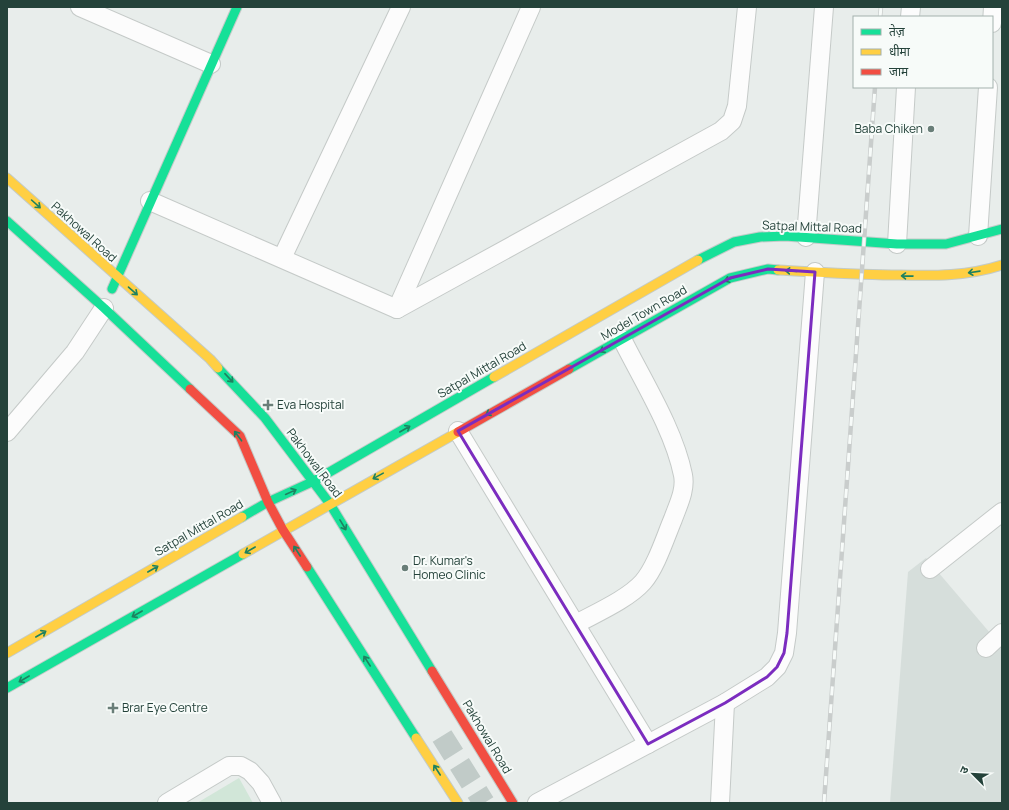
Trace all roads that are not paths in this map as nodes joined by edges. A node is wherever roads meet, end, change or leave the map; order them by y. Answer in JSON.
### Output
{"nodes":[{"id":1,"x":80,"y":7,"type":"edge"},
{"id":2,"x":237,"y":7,"type":"edge"},
{"id":3,"x":401,"y":7,"type":"edge"},
{"id":4,"x":531,"y":7,"type":"edge"},
{"id":5,"x":747,"y":7,"type":"edge"},
{"id":6,"x":824,"y":7,"type":"edge"},
{"id":7,"x":211,"y":64,"type":"junction"},
{"id":8,"x":906,"y":88,"type":"edge"},
{"id":9,"x":993,"y":88,"type":"edge"},
{"id":10,"x":7,"y":178,"type":"edge"},
{"id":11,"x":150,"y":201,"type":"junction"},
{"id":12,"x":7,"y":221,"type":"edge"},
{"id":13,"x":1002,"y":229,"type":"edge"},
{"id":14,"x":978,"y":236,"type":"junction"},
{"id":15,"x":806,"y":237,"type":"junction"},
{"id":16,"x":897,"y":244,"type":"junction"},
{"id":17,"x":282,"y":258,"type":"junction"},
{"id":18,"x":1002,"y":266,"type":"edge"},
{"id":19,"x":815,"y":272,"type":"junction"},
{"id":20,"x":117,"y":277,"type":"junction"},
{"id":21,"x":104,"y":308,"type":"junction"},
{"id":22,"x":397,"y":309,"type":"junction"},
{"id":23,"x":622,"y":340,"type":"junction"},
{"id":24,"x":458,"y":431,"type":"junction"},
{"id":25,"x":7,"y":432,"type":"edge"},
{"id":26,"x":314,"y":481,"type":"junction"},
{"id":27,"x":268,"y":502,"type":"junction"},
{"id":28,"x":330,"y":504,"type":"junction"},
{"id":29,"x":1002,"y":512,"type":"edge"},
{"id":30,"x":284,"y":530,"type":"junction"},
{"id":31,"x":930,"y":570,"type":"dead end"},
{"id":32,"x":576,"y":624,"type":"junction"},
{"id":33,"x":1002,"y":633,"type":"edge"},
{"id":34,"x":986,"y":648,"type":"dead end"},
{"id":35,"x":7,"y":653,"type":"edge"},
{"id":36,"x":7,"y":688,"type":"edge"},
{"id":37,"x":725,"y":703,"type":"junction"},
{"id":38,"x":648,"y":744,"type":"junction"},
{"id":39,"x":167,"y":803,"type":"edge"},
{"id":40,"x":272,"y":803,"type":"edge"},
{"id":41,"x":458,"y":803,"type":"edge"},
{"id":42,"x":513,"y":803,"type":"edge"},
{"id":43,"x":538,"y":803,"type":"edge"},
{"id":44,"x":720,"y":803,"type":"edge"}],
"edges":[{"from":1,"to":7,"type":"street"},
{"from":2,"to":7,"type":"street"},
{"from":3,"to":17,"type":"street"},
{"from":4,"to":22,"type":"street"},
{"from":5,"to":22,"type":"street"},
{"from":6,"to":15,"type":"street"},
{"from":7,"to":11,"type":"street"},
{"from":8,"to":16,"type":"street"},
{"from":9,"to":14,"type":"street"},
{"from":10,"to":20,"type":"street","name":"Pakhowal Road","one_way":true},
{"from":11,"to":17,"type":"street"},
{"from":11,"to":20,"type":"street"},
{"from":12,"to":21,"type":"street"},
{"from":13,"to":14,"type":"street","name":"Satpal Mittal Road"},
{"from":14,"to":16,"type":"street","name":"Satpal Mittal Road"},
{"from":15,"to":16,"type":"street","name":"Satpal Mittal Road"},
{"from":26,"to":15,"type":"street","name":"Satpal Mittal Road","one_way":true},
{"from":17,"to":22,"type":"street"},
{"from":18,"to":19,"type":"street","name":"Model Town Road","one_way":true},
{"from":19,"to":23,"type":"street","name":"Model Town Road","one_way":true},
{"from":19,"to":37,"type":"street"},
{"from":20,"to":21,"type":"street"},
{"from":20,"to":26,"type":"street","name":"Pakhowal Road","one_way":true},
{"from":21,"to":25,"type":"street"},
{"from":27,"to":21,"type":"street","one_way":true},
{"from":23,"to":24,"type":"street","name":"Model Town Road","one_way":true},
{"from":23,"to":32,"type":"street"},
{"from":24,"to":28,"type":"street","name":"Model Town Road","one_way":true},
{"from":24,"to":32,"type":"street"},
{"from":27,"to":26,"type":"street","name":"Satpal Mittal Road","one_way":true},
{"from":26,"to":28,"type":"street","name":"Pakhowal Road"},
{"from":27,"to":30,"type":"street"},
{"from":35,"to":27,"type":"street","name":"Satpal Mittal Road","one_way":true},
{"from":28,"to":30,"type":"street","name":"Model Town Road"},
{"from":28,"to":42,"type":"street","name":"Pakhowal Road","one_way":true},
{"from":29,"to":31,"type":"street"},
{"from":30,"to":36,"type":"street","one_way":true},
{"from":41,"to":30,"type":"street","one_way":true},
{"from":32,"to":38,"type":"street"},
{"from":33,"to":34,"type":"street"},
{"from":37,"to":38,"type":"street"},
{"from":37,"to":44,"type":"street"},
{"from":38,"to":43,"type":"street"},
{"from":39,"to":40,"type":"street"}]}
